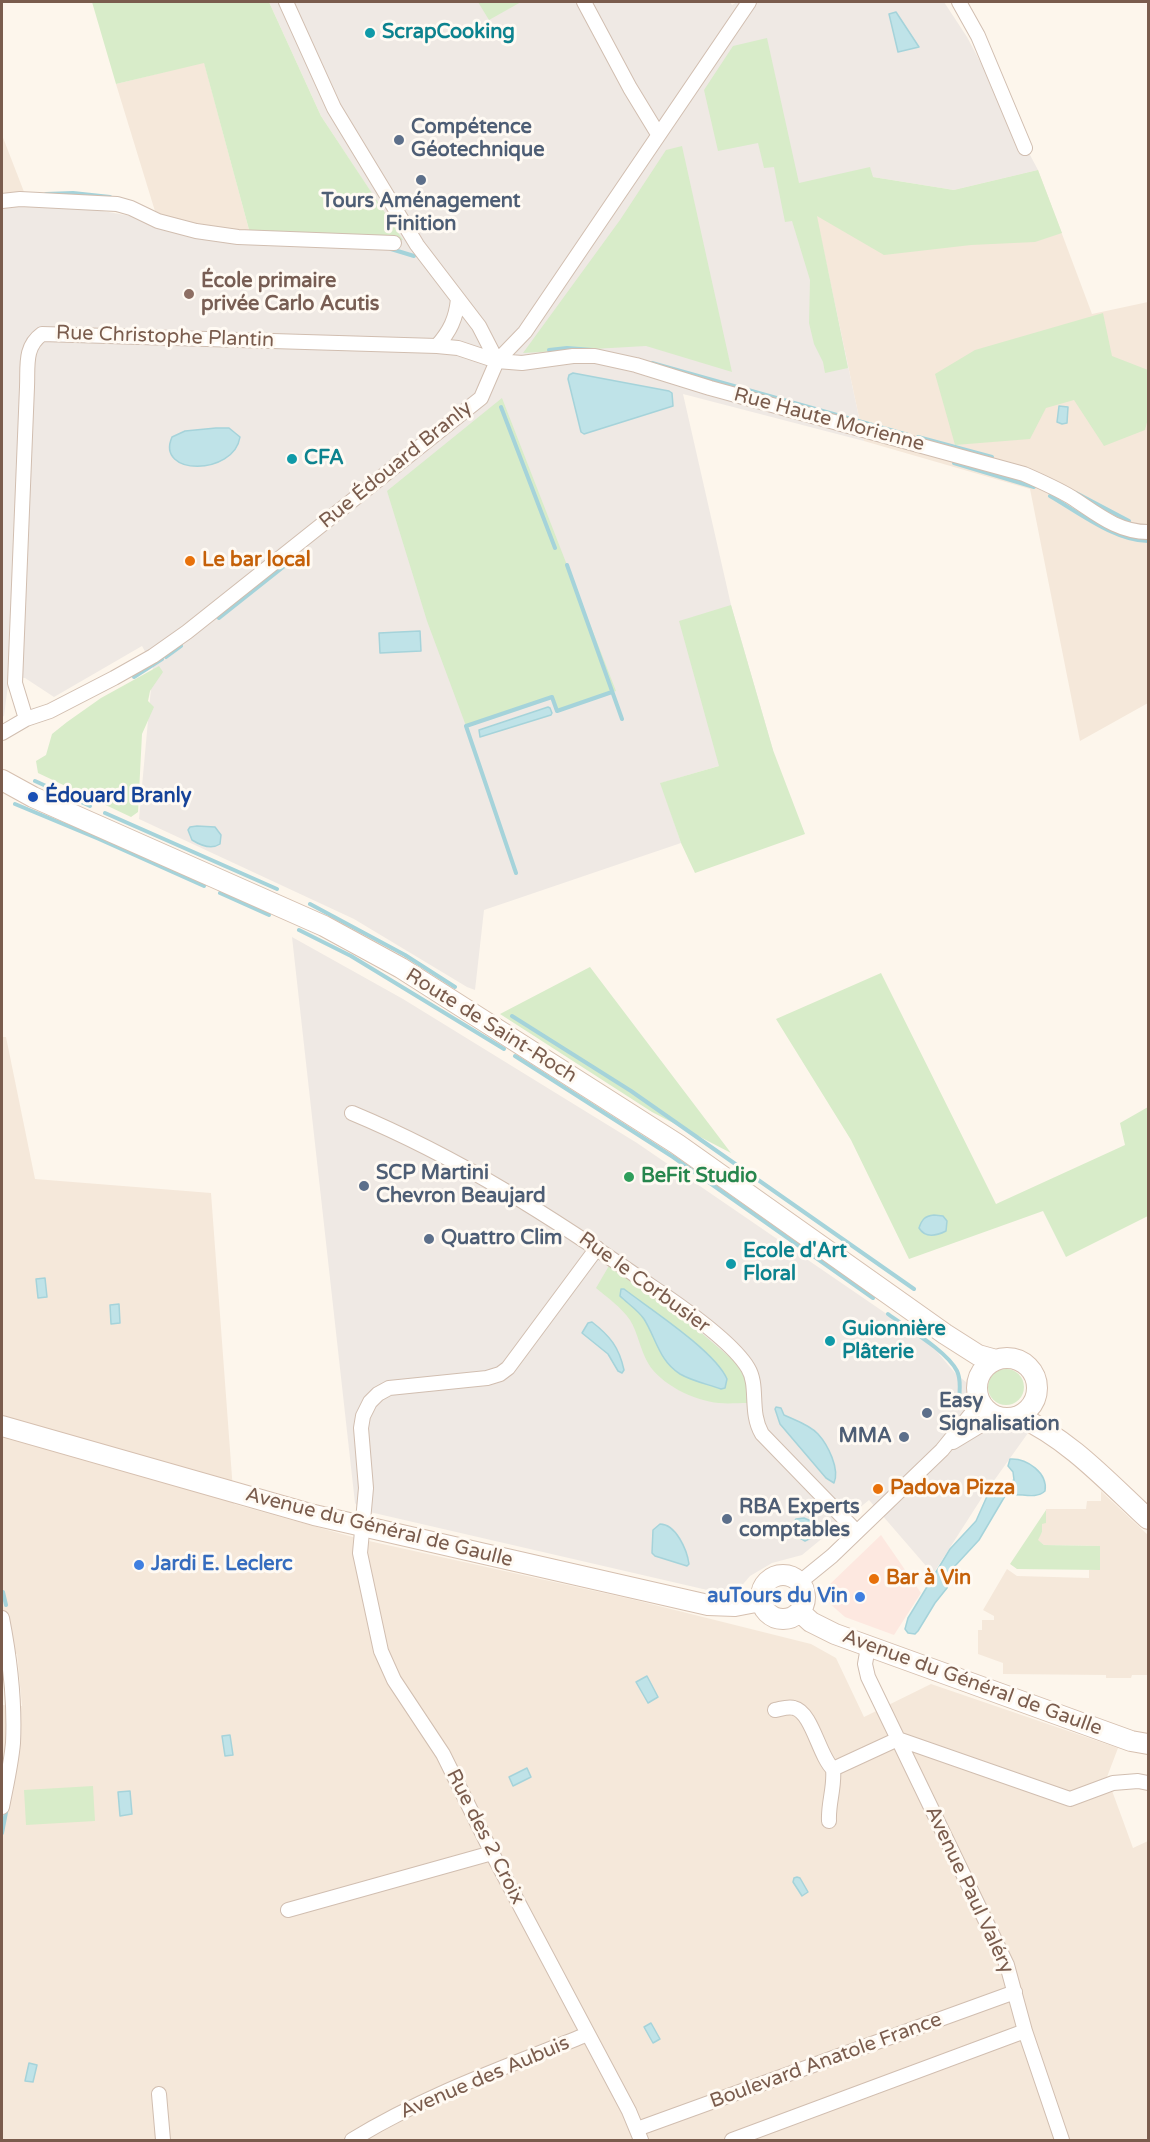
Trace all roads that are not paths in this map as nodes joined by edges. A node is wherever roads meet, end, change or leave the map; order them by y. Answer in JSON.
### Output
{"nodes":[{"id":1,"x":286,"y":2,"type":"edge"},
{"id":2,"x":584,"y":2,"type":"edge"},
{"id":3,"x":749,"y":2,"type":"edge"},
{"id":4,"x":959,"y":2,"type":"edge"},
{"id":5,"x":658,"y":134,"type":"junction"},
{"id":6,"x":1025,"y":148,"type":"dead end"},
{"id":7,"x":2,"y":201,"type":"edge"},
{"id":8,"x":394,"y":243,"type":"dead end"},
{"id":9,"x":458,"y":299,"type":"junction"},
{"id":10,"x":437,"y":346,"type":"junction"},
{"id":11,"x":497,"y":361,"type":"junction"},
{"id":12,"x":1149,"y":531,"type":"edge"},
{"id":13,"x":26,"y":718,"type":"junction"},
{"id":14,"x":2,"y":733,"type":"edge"},
{"id":15,"x":2,"y":780,"type":"edge"},
{"id":16,"x":352,"y":1113,"type":"dead end"},
{"id":17,"x":597,"y":1248,"type":"junction"},
{"id":18,"x":945,"y":1334,"type":"junction"},
{"id":19,"x":996,"y":1360,"type":"junction"},
{"id":20,"x":978,"y":1377,"type":"junction"},
{"id":21,"x":1036,"y":1392,"type":"junction"},
{"id":22,"x":980,"y":1403,"type":"junction"},
{"id":23,"x":996,"y":1416,"type":"junction"},
{"id":24,"x":1017,"y":1416,"type":"junction"},
{"id":25,"x":2,"y":1426,"type":"edge"},
{"id":26,"x":1063,"y":1442,"type":"junction"},
{"id":27,"x":942,"y":1450,"type":"junction"},
{"id":28,"x":1149,"y":1519,"type":"edge"},
{"id":29,"x":361,"y":1526,"type":"junction"},
{"id":30,"x":857,"y":1532,"type":"junction"},
{"id":31,"x":800,"y":1582,"type":"junction"},
{"id":32,"x":761,"y":1601,"type":"junction"},
{"id":33,"x":800,"y":1612,"type":"junction"},
{"id":34,"x":2,"y":1618,"type":"edge"},
{"id":35,"x":868,"y":1647,"type":"junction"},
{"id":36,"x":775,"y":1710,"type":"dead end"},
{"id":37,"x":898,"y":1739,"type":"junction"},
{"id":38,"x":1149,"y":1744,"type":"edge"},
{"id":39,"x":833,"y":1769,"type":"junction"},
{"id":40,"x":1149,"y":1783,"type":"edge"},
{"id":41,"x":2,"y":1807,"type":"edge"},
{"id":42,"x":829,"y":1821,"type":"dead end"},
{"id":43,"x":492,"y":1853,"type":"junction"},
{"id":44,"x":288,"y":1910,"type":"dead end"},
{"id":45,"x":1015,"y":1992,"type":"junction"},
{"id":46,"x":1025,"y":2031,"type":"junction"},
{"id":47,"x":588,"y":2034,"type":"junction"},
{"id":48,"x":159,"y":2094,"type":"dead end"},
{"id":49,"x":638,"y":2135,"type":"edge"},
{"id":50,"x":163,"y":2140,"type":"edge"},
{"id":51,"x":352,"y":2140,"type":"edge"},
{"id":52,"x":732,"y":2140,"type":"edge"},
{"id":53,"x":1062,"y":2140,"type":"edge"}],
"edges":[{"from":1,"to":9,"type":"street"},
{"from":2,"to":5,"type":"street"},
{"from":3,"to":5,"type":"street","name":"Rue Édouard Branly"},
{"from":4,"to":6,"type":"street"},
{"from":5,"to":11,"type":"street","name":"Rue Édouard Branly"},
{"from":7,"to":8,"type":"street"},
{"from":9,"to":10,"type":"street"},
{"from":9,"to":11,"type":"street"},
{"from":10,"to":11,"type":"street","name":"Rue Christophe Plantin"},
{"from":10,"to":13,"type":"street","name":"Rue Christophe Plantin"},
{"from":11,"to":12,"type":"street","name":"Rue Haute Morienne"},
{"from":11,"to":13,"type":"street","name":"Rue Édouard Branly"},
{"from":13,"to":14,"type":"street","name":"Rue Édouard Branly"},
{"from":15,"to":18,"type":"street","name":"Route de Saint-Roch"},
{"from":16,"to":17,"type":"street","name":"Rue le Corbusier"},
{"from":17,"to":29,"type":"street","name":"Rue des 2 Croix"},
{"from":17,"to":30,"type":"street","name":"Rue le Corbusier"},
{"from":18,"to":19,"type":"street","name":"Route de Saint-Roch"},
{"from":18,"to":20,"type":"street","name":"Route de Saint-Roch"},
{"from":19,"to":20,"type":"street"},
{"from":19,"to":21,"type":"street"},
{"from":20,"to":22,"type":"street"},
{"from":21,"to":24,"type":"street"},
{"from":21,"to":26,"type":"street"},
{"from":22,"to":23,"type":"street"},
{"from":22,"to":27,"type":"street"},
{"from":23,"to":24,"type":"street"},
{"from":23,"to":27,"type":"street"},
{"from":24,"to":26,"type":"street"},
{"from":25,"to":29,"type":"street","name":"Avenue du Général de Gaulle"},
{"from":26,"to":28,"type":"street"},
{"from":27,"to":30,"type":"street"},
{"from":29,"to":32,"type":"street","name":"Avenue du Général de Gaulle"},
{"from":29,"to":43,"type":"street","name":"Rue des 2 Croix"},
{"from":30,"to":31,"type":"street"},
{"from":31,"to":32,"type":"street"},
{"from":31,"to":33,"type":"street"},
{"from":32,"to":33,"type":"street"},
{"from":33,"to":35,"type":"street","name":"Avenue du Général de Gaulle"},
{"from":34,"to":41,"type":"street"},
{"from":35,"to":37,"type":"street","name":"Avenue Paul Valéry"},
{"from":35,"to":38,"type":"street","name":"Avenue du Général de Gaulle"},
{"from":36,"to":39,"type":"street"},
{"from":37,"to":39,"type":"street"},
{"from":37,"to":40,"type":"street"},
{"from":37,"to":45,"type":"street","name":"Avenue Paul Valéry"},
{"from":39,"to":42,"type":"street"},
{"from":43,"to":44,"type":"street"},
{"from":43,"to":47,"type":"street","name":"Rue des 2 Croix"},
{"from":45,"to":46,"type":"street","name":"Avenue Paul Valéry"},
{"from":45,"to":49,"type":"street","name":"Boulevard Anatole France"},
{"from":46,"to":52,"type":"street","name":"Boulevard Anatole France"},
{"from":46,"to":53,"type":"street","name":"Avenue Paul Valéry"},
{"from":47,"to":49,"type":"street","name":"Rue des 2 Croix"},
{"from":47,"to":51,"type":"street","name":"Avenue des Aubuis"},
{"from":48,"to":50,"type":"street"}]}
